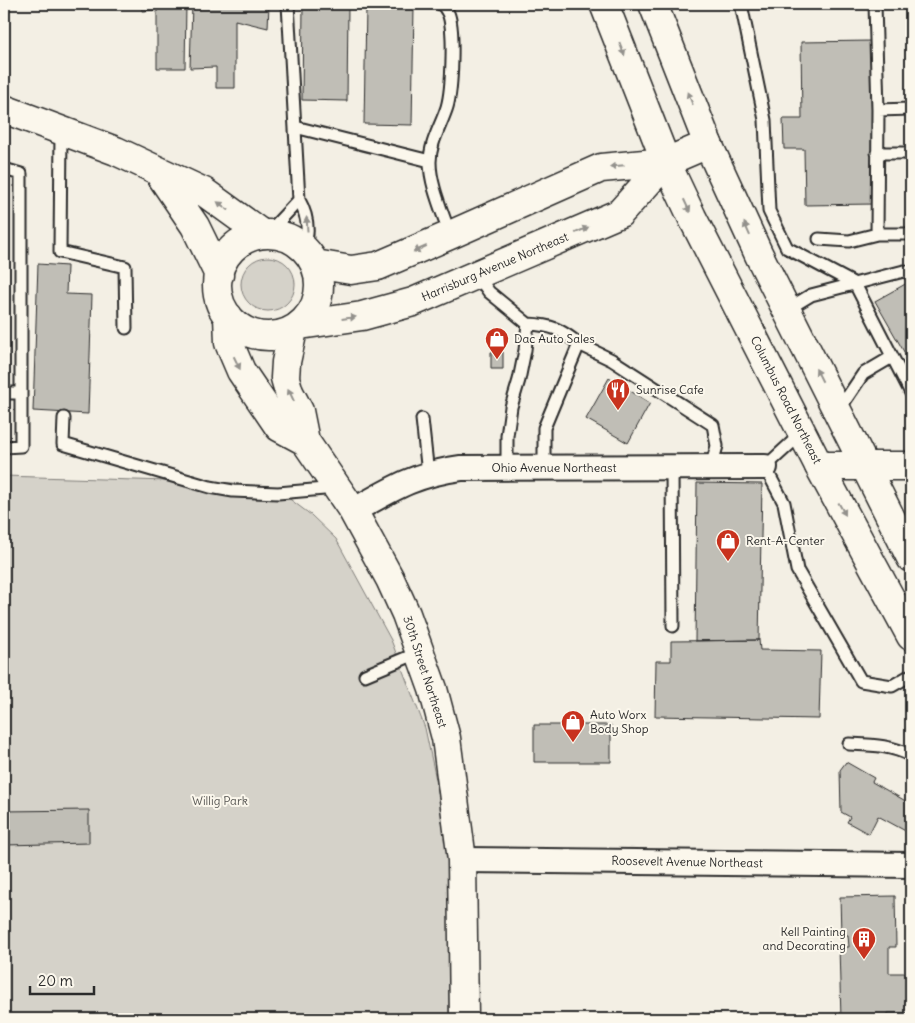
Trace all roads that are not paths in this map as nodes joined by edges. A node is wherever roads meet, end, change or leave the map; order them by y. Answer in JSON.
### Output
{"nodes":[{"id":1,"x":288,"y":4,"type":"edge"},
{"id":2,"x":441,"y":4,"type":"edge"},
{"id":3,"x":604,"y":4,"type":"edge"},
{"id":4,"x":653,"y":4,"type":"edge"},
{"id":5,"x":740,"y":4,"type":"edge"},
{"id":6,"x":875,"y":4,"type":"edge"},
{"id":7,"x":4,"y":109,"type":"edge"},
{"id":8,"x":911,"y":109,"type":"edge"},
{"id":9,"x":878,"y":110,"type":"junction"},
{"id":10,"x":296,"y":127,"type":"junction"},
{"id":11,"x":61,"y":130,"type":"junction"},
{"id":12,"x":708,"y":144,"type":"junction"},
{"id":13,"x":877,"y":153,"type":"junction"},
{"id":14,"x":911,"y":153,"type":"edge"},
{"id":15,"x":430,"y":161,"type":"junction"},
{"id":16,"x":666,"y":162,"type":"junction"},
{"id":17,"x":4,"y":169,"type":"edge"},
{"id":18,"x":159,"y":172,"type":"junction"},
{"id":19,"x":299,"y":200,"type":"junction"},
{"id":20,"x":264,"y":234,"type":"junction"},
{"id":21,"x":877,"y":234,"type":"junction"},
{"id":22,"x":911,"y":234,"type":"edge"},
{"id":23,"x":450,"y":235,"type":"junction"},
{"id":24,"x":820,"y":239,"type":"dead end"},
{"id":25,"x":309,"y":256,"type":"junction"},
{"id":26,"x":911,"y":274,"type":"edge"},
{"id":27,"x":219,"y":275,"type":"junction"},
{"id":28,"x":477,"y":275,"type":"junction"},
{"id":29,"x":854,"y":284,"type":"junction"},
{"id":30,"x":786,"y":310,"type":"junction"},
{"id":31,"x":228,"y":316,"type":"junction"},
{"id":32,"x":528,"y":324,"type":"junction"},
{"id":33,"x":297,"y":327,"type":"junction"},
{"id":34,"x":126,"y":328,"type":"dead end"},
{"id":35,"x":579,"y":344,"type":"junction"},
{"id":36,"x":892,"y":357,"type":"junction"},
{"id":37,"x":908,"y":378,"type":"edge"},
{"id":38,"x":4,"y":393,"type":"edge"},
{"id":39,"x":20,"y":393,"type":"junction"},
{"id":40,"x":911,"y":393,"type":"edge"},
{"id":41,"x":838,"y":411,"type":"junction"},
{"id":42,"x":64,"y":418,"type":"dead end"},
{"id":43,"x":422,"y":419,"type":"dead end"},
{"id":44,"x":802,"y":433,"type":"junction"},
{"id":45,"x":305,"y":441,"type":"junction"},
{"id":46,"x":4,"y":446,"type":"edge"},
{"id":47,"x":864,"y":465,"type":"junction"},
{"id":48,"x":819,"y":466,"type":"junction"},
{"id":49,"x":911,"y":466,"type":"edge"},
{"id":50,"x":672,"y":467,"type":"junction"},
{"id":51,"x":711,"y":467,"type":"junction"},
{"id":52,"x":765,"y":467,"type":"junction"},
{"id":53,"x":507,"y":468,"type":"junction"},
{"id":54,"x":544,"y":468,"type":"junction"},
{"id":55,"x":428,"y":474,"type":"junction"},
{"id":56,"x":338,"y":488,"type":"junction"},
{"id":57,"x":353,"y":511,"type":"junction"},
{"id":58,"x":911,"y":558,"type":"edge"},
{"id":59,"x":673,"y":626,"type":"dead end"},
{"id":60,"x":911,"y":636,"type":"edge"},
{"id":61,"x":420,"y":652,"type":"junction"},
{"id":62,"x":365,"y":675,"type":"dead end"},
{"id":63,"x":911,"y":675,"type":"edge"},
{"id":64,"x":850,"y":744,"type":"dead end"},
{"id":65,"x":911,"y":756,"type":"edge"},
{"id":66,"x":462,"y":860,"type":"junction"},
{"id":67,"x":911,"y":865,"type":"edge"},
{"id":68,"x":464,"y":1019,"type":"edge"}],
"edges":[{"from":1,"to":10,"type":"lane"},
{"from":2,"to":15,"type":"lane"},
{"from":3,"to":16,"type":"main road","name":"Columbus Road Northeast","one_way":true},
{"from":12,"to":4,"type":"main road","one_way":true},
{"from":5,"to":29,"type":"lane"},
{"from":6,"to":9,"type":"lane"},
{"from":7,"to":11,"type":"main road"},
{"from":8,"to":9,"type":"lane"},
{"from":9,"to":13,"type":"lane"},
{"from":10,"to":15,"type":"lane"},
{"from":10,"to":19,"type":"lane"},
{"from":11,"to":18,"type":"main road"},
{"from":11,"to":34,"type":"lane"},
{"from":12,"to":16,"type":"main road","name":"Harrisburg Avenue Northeast"},
{"from":30,"to":12,"type":"main road","one_way":true},
{"from":13,"to":14,"type":"lane"},
{"from":13,"to":21,"type":"lane"},
{"from":15,"to":23,"type":"lane"},
{"from":16,"to":23,"type":"main road","name":"Harrisburg Avenue Northeast","one_way":true},
{"from":28,"to":16,"type":"main road","name":"Harrisburg Avenue Northeast","one_way":true},
{"from":16,"to":44,"type":"main road","name":"Columbus Road Northeast","one_way":true},
{"from":17,"to":39,"type":"lane"},
{"from":20,"to":18,"type":"main road","one_way":true},
{"from":18,"to":27,"type":"main road"},
{"from":19,"to":20,"type":"lane"},
{"from":25,"to":19,"type":"lane","one_way":true},
{"from":20,"to":25,"type":"main road"},
{"from":20,"to":27,"type":"main road"},
{"from":21,"to":22,"type":"lane"},
{"from":21,"to":24,"type":"lane"},
{"from":23,"to":25,"type":"main road","name":"Harrisburg Avenue Northeast","one_way":true},
{"from":25,"to":33,"type":"main road"},
{"from":26,"to":29,"type":"lane"},
{"from":27,"to":31,"type":"main road"},
{"from":28,"to":32,"type":"lane"},
{"from":33,"to":28,"type":"main road","name":"Harrisburg Avenue Northeast","one_way":true},
{"from":29,"to":30,"type":"lane"},
{"from":29,"to":36,"type":"lane"},
{"from":41,"to":30,"type":"main road","one_way":true},
{"from":31,"to":33,"type":"main road"},
{"from":31,"to":45,"type":"main road","name":"30th Street Northeast","one_way":true},
{"from":32,"to":35,"type":"lane"},
{"from":32,"to":53,"type":"lane"},
{"from":45,"to":33,"type":"main road","name":"30th Street Northeast","one_way":true},
{"from":35,"to":51,"type":"lane"},
{"from":35,"to":54,"type":"lane"},
{"from":36,"to":37,"type":"lane"},
{"from":36,"to":41,"type":"lane"},
{"from":37,"to":40,"type":"lane"},
{"from":38,"to":39,"type":"lane"},
{"from":39,"to":46,"type":"lane"},
{"from":41,"to":47,"type":"main road"},
{"from":42,"to":56,"type":"lane"},
{"from":43,"to":55,"type":"lane"},
{"from":44,"to":48,"type":"main road","name":"Columbus Road Northeast"},
{"from":44,"to":52,"type":"lane"},
{"from":45,"to":56,"type":"main road","name":"30th Street Northeast"},
{"from":47,"to":48,"type":"main road"},
{"from":47,"to":49,"type":"main road"},
{"from":47,"to":58,"type":"main road"},
{"from":48,"to":60,"type":"main road","name":"Columbus Road Northeast","one_way":true},
{"from":50,"to":51,"type":"street","name":"Ohio Avenue Northeast"},
{"from":50,"to":54,"type":"street","name":"Ohio Avenue Northeast"},
{"from":50,"to":59,"type":"lane"},
{"from":51,"to":52,"type":"street","name":"Ohio Avenue Northeast"},
{"from":52,"to":63,"type":"lane"},
{"from":53,"to":54,"type":"street","name":"Ohio Avenue Northeast"},
{"from":53,"to":55,"type":"street","name":"Ohio Avenue Northeast"},
{"from":55,"to":57,"type":"street","name":"Ohio Avenue Northeast"},
{"from":56,"to":57,"type":"main road","name":"30th Street Northeast"},
{"from":57,"to":61,"type":"main road","name":"30th Street Northeast"},
{"from":61,"to":62,"type":"lane"},
{"from":61,"to":66,"type":"main road","name":"30th Street Northeast"},
{"from":64,"to":65,"type":"lane"},
{"from":66,"to":67,"type":"street","name":"Roosevelt Avenue Northeast"},
{"from":66,"to":68,"type":"main road","name":"30th Street Northeast"}]}
